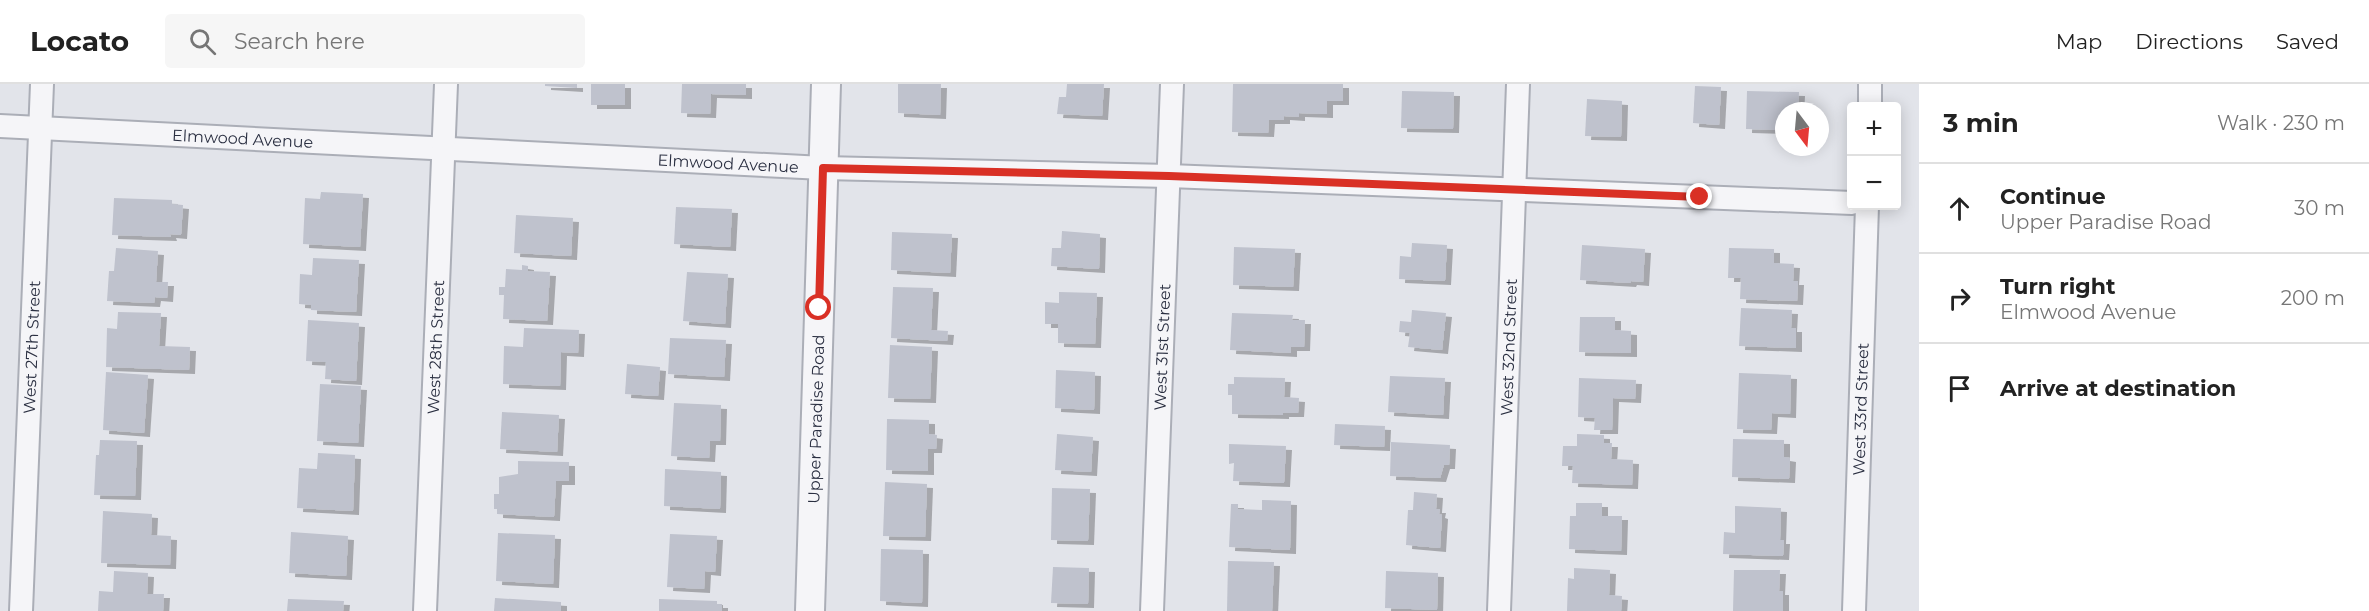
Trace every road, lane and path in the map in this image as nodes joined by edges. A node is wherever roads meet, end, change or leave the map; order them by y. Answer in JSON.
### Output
{"nodes":[{"id":1,"x":42,"y":84,"type":"edge"},
{"id":2,"x":446,"y":84,"type":"edge"},
{"id":3,"x":826,"y":84,"type":"edge"},
{"id":4,"x":1172,"y":84,"type":"edge"},
{"id":5,"x":1518,"y":84,"type":"edge"},
{"id":6,"x":1870,"y":84,"type":"edge"},
{"id":7,"x":1869,"y":102,"type":"edge"},
{"id":8,"x":0,"y":126,"type":"edge"},
{"id":9,"x":39,"y":128,"type":"junction"},
{"id":10,"x":442,"y":149,"type":"junction"},
{"id":11,"x":823,"y":168,"type":"junction"},
{"id":12,"x":1169,"y":176,"type":"junction"},
{"id":13,"x":1514,"y":189,"type":"junction"},
{"id":14,"x":1847,"y":203,"type":"edge"},
{"id":15,"x":1868,"y":210,"type":"edge"},
{"id":16,"x":21,"y":611,"type":"edge"},
{"id":17,"x":425,"y":611,"type":"edge"},
{"id":18,"x":810,"y":611,"type":"edge"},
{"id":19,"x":1152,"y":611,"type":"edge"},
{"id":20,"x":1499,"y":611,"type":"edge"},
{"id":21,"x":1854,"y":611,"type":"edge"}],
"edges":[{"from":1,"to":9,"type":"street","name":"West 27th Street"},
{"from":2,"to":10,"type":"street","name":"West 28th Street"},
{"from":3,"to":11,"type":"street","name":"Upper Paradise Road"},
{"from":4,"to":12,"type":"street","name":"West 31st Street"},
{"from":5,"to":13,"type":"street","name":"West 32nd Street"},
{"from":6,"to":7,"type":"street"},
{"from":8,"to":9,"type":"street","name":"Elmwood Avenue"},
{"from":9,"to":10,"type":"street","name":"Elmwood Avenue"},
{"from":9,"to":16,"type":"street","name":"West 27th Street"},
{"from":10,"to":11,"type":"street","name":"Elmwood Avenue"},
{"from":10,"to":17,"type":"street","name":"West 28th Street"},
{"from":11,"to":12,"type":"street","name":"Elmwood Avenue"},
{"from":11,"to":18,"type":"street","name":"Upper Paradise Road"},
{"from":12,"to":13,"type":"street","name":"Elmwood Avenue"},
{"from":12,"to":19,"type":"street","name":"West 31st Street"},
{"from":13,"to":14,"type":"street","name":"Elmwood Avenue"},
{"from":13,"to":20,"type":"street","name":"West 32nd Street"},
{"from":15,"to":21,"type":"street","name":"West 33rd Street"}]}
